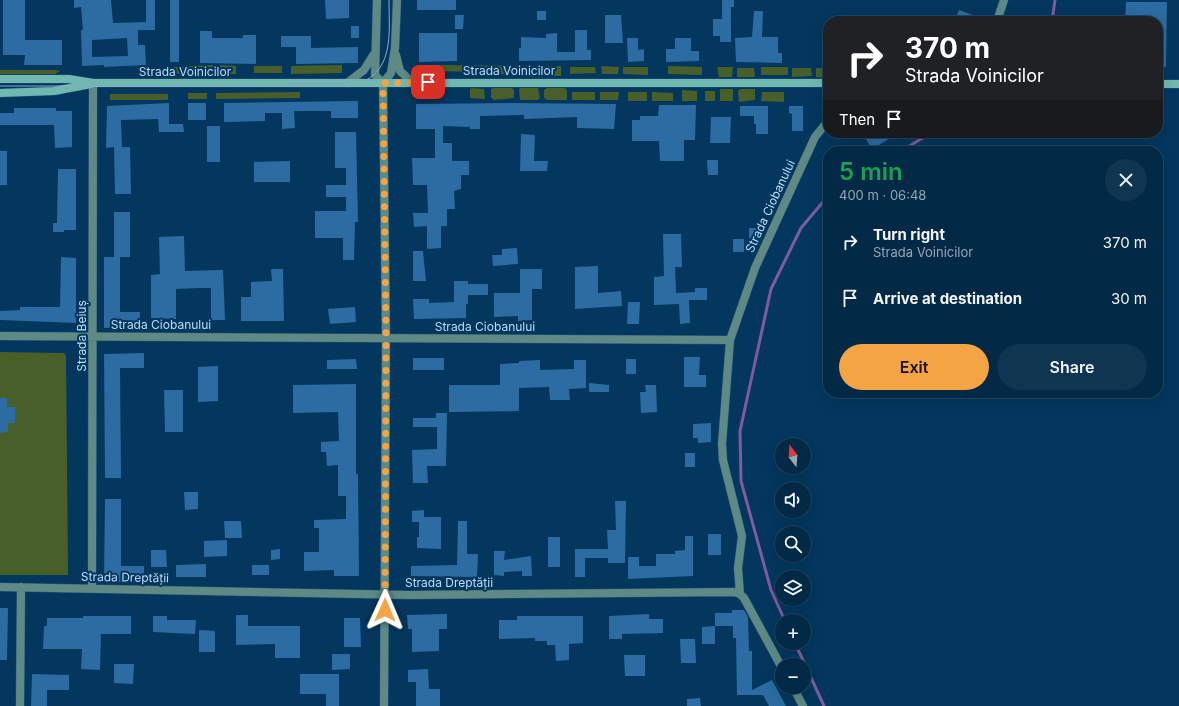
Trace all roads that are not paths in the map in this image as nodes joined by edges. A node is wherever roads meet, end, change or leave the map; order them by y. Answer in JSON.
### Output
{"nodes":[{"id":1,"x":377,"y":0,"type":"edge"},
{"id":2,"x":397,"y":0,"type":"edge"},
{"id":3,"x":1004,"y":0,"type":"edge"},
{"id":4,"x":998,"y":16,"type":"edge"},
{"id":5,"x":376,"y":45,"type":"junction"},
{"id":6,"x":395,"y":48,"type":"junction"},
{"id":7,"x":0,"y":79,"type":"edge"},
{"id":8,"x":412,"y":82,"type":"junction"},
{"id":9,"x":93,"y":83,"type":"junction"},
{"id":10,"x":347,"y":83,"type":"junction"},
{"id":11,"x":383,"y":83,"type":"junction"},
{"id":12,"x":823,"y":83,"type":"edge"},
{"id":13,"x":1163,"y":84,"type":"edge"},
{"id":14,"x":1179,"y":84,"type":"edge"},
{"id":15,"x":0,"y":93,"type":"edge"},
{"id":16,"x":823,"y":128,"type":"edge"},
{"id":17,"x":0,"y":336,"type":"edge"},
{"id":18,"x":93,"y":336,"type":"junction"},
{"id":19,"x":386,"y":338,"type":"junction"},
{"id":20,"x":730,"y":340,"type":"junction"},
{"id":21,"x":0,"y":587,"type":"edge"},
{"id":22,"x":21,"y":587,"type":"junction"},
{"id":23,"x":92,"y":589,"type":"junction"},
{"id":24,"x":386,"y":594,"type":"junction"},
{"id":25,"x":740,"y":594,"type":"junction"},
{"id":26,"x":777,"y":658,"type":"edge"},
{"id":27,"x":796,"y":694,"type":"edge"},
{"id":28,"x":20,"y":706,"type":"edge"},
{"id":29,"x":384,"y":706,"type":"edge"},
{"id":30,"x":803,"y":706,"type":"edge"}],
"edges":[{"from":1,"to":5,"type":"street"},
{"from":2,"to":6,"type":"street"},
{"from":3,"to":4,"type":"street"},
{"from":5,"to":10,"type":"street"},
{"from":5,"to":11,"type":"street"},
{"from":6,"to":8,"type":"street"},
{"from":6,"to":11,"type":"street"},
{"from":7,"to":9,"type":"main road","name":"Strada Voinicilor"},
{"from":8,"to":11,"type":"main road","name":"Strada Voinicilor"},
{"from":8,"to":12,"type":"main road","name":"Strada Voinicilor"},
{"from":9,"to":10,"type":"main road","name":"Strada Voinicilor"},
{"from":9,"to":15,"type":"main road","name":"Strada Voinicilor"},
{"from":9,"to":18,"type":"street","name":"Strada Beiuș"},
{"from":10,"to":11,"type":"main road","name":"Strada Voinicilor"},
{"from":11,"to":19,"type":"street"},
{"from":13,"to":14,"type":"main road"},
{"from":16,"to":20,"type":"street","name":"Strada Ciobanului"},
{"from":17,"to":18,"type":"street","name":"Strada Ciobanului"},
{"from":18,"to":19,"type":"street","name":"Strada Ciobanului"},
{"from":18,"to":23,"type":"street","name":"Strada Beiuș"},
{"from":19,"to":20,"type":"street","name":"Strada Ciobanului"},
{"from":19,"to":24,"type":"street"},
{"from":20,"to":25,"type":"street"},
{"from":21,"to":22,"type":"street","name":"Strada Dreptății"},
{"from":22,"to":23,"type":"street","name":"Strada Dreptății"},
{"from":22,"to":28,"type":"street"},
{"from":23,"to":24,"type":"street","name":"Strada Dreptății"},
{"from":24,"to":25,"type":"street","name":"Strada Dreptății"},
{"from":24,"to":29,"type":"street"},
{"from":25,"to":26,"type":"street"},
{"from":27,"to":30,"type":"street"}]}
